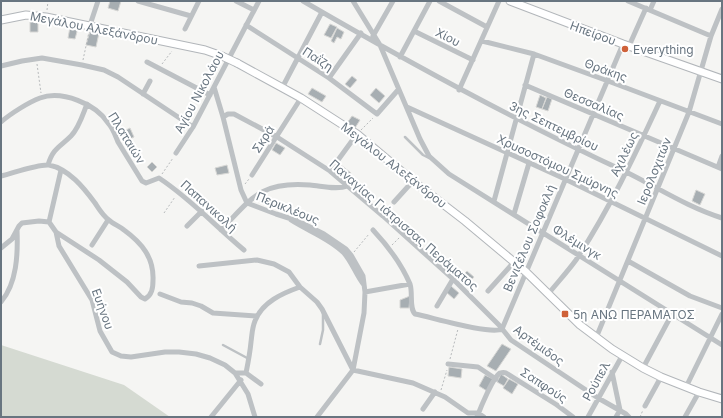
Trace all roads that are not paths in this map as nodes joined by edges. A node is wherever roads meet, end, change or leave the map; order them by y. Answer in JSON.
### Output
{"nodes":[{"id":1,"x":98,"y":1,"type":"edge"},
{"id":2,"x":138,"y":1,"type":"edge"},
{"id":3,"x":199,"y":1,"type":"edge"},
{"id":4,"x":236,"y":1,"type":"edge"},
{"id":5,"x":259,"y":1,"type":"edge"},
{"id":6,"x":303,"y":1,"type":"edge"},
{"id":7,"x":353,"y":1,"type":"edge"},
{"id":8,"x":393,"y":1,"type":"edge"},
{"id":9,"x":430,"y":1,"type":"edge"},
{"id":10,"x":439,"y":1,"type":"edge"},
{"id":11,"x":499,"y":1,"type":"edge"},
{"id":12,"x":510,"y":1,"type":"edge"},
{"id":13,"x":628,"y":1,"type":"edge"},
{"id":14,"x":654,"y":1,"type":"edge"},
{"id":15,"x":648,"y":9,"type":"junction"},
{"id":16,"x":722,"y":9,"type":"edge"},
{"id":17,"x":254,"y":10,"type":"junction"},
{"id":18,"x":322,"y":12,"type":"junction"},
{"id":19,"x":191,"y":16,"type":"junction"},
{"id":20,"x":1,"y":20,"type":"edge"},
{"id":21,"x":246,"y":25,"type":"junction"},
{"id":22,"x":90,"y":26,"type":"junction"},
{"id":23,"x":487,"y":27,"type":"junction"},
{"id":24,"x":185,"y":29,"type":"dead end"},
{"id":25,"x":414,"y":31,"type":"junction"},
{"id":26,"x":361,"y":33,"type":"junction"},
{"id":27,"x":373,"y":36,"type":"junction"},
{"id":28,"x":711,"y":36,"type":"junction"},
{"id":29,"x":482,"y":41,"type":"junction"},
{"id":30,"x":380,"y":45,"type":"junction"},
{"id":31,"x":626,"y":45,"type":"junction"},
{"id":32,"x":534,"y":54,"type":"junction"},
{"id":33,"x":400,"y":56,"type":"junction"},
{"id":34,"x":298,"y":58,"type":"junction"},
{"id":35,"x":473,"y":60,"type":"junction"},
{"id":36,"x":147,"y":62,"type":"dead end"},
{"id":37,"x":1,"y":66,"type":"edge"},
{"id":38,"x":701,"y":72,"type":"junction"},
{"id":39,"x":329,"y":78,"type":"junction"},
{"id":40,"x":722,"y":79,"type":"edge"},
{"id":41,"x":608,"y":80,"type":"junction"},
{"id":42,"x":150,"y":81,"type":"dead end"},
{"id":43,"x":525,"y":85,"type":"junction"},
{"id":44,"x":214,"y":87,"type":"junction"},
{"id":45,"x":282,"y":88,"type":"junction"},
{"id":46,"x":398,"y":90,"type":"junction"},
{"id":47,"x":459,"y":90,"type":"junction"},
{"id":48,"x":143,"y":94,"type":"junction"},
{"id":49,"x":210,"y":95,"type":"junction"},
{"id":50,"x":301,"y":98,"type":"junction"},
{"id":51,"x":660,"y":101,"type":"junction"},
{"id":52,"x":87,"y":104,"type":"junction"},
{"id":53,"x":407,"y":107,"type":"junction"},
{"id":54,"x":689,"y":112,"type":"junction"},
{"id":55,"x":593,"y":115,"type":"junction"},
{"id":56,"x":223,"y":117,"type":"junction"},
{"id":57,"x":516,"y":119,"type":"junction"},
{"id":58,"x":1,"y":122,"type":"edge"},
{"id":59,"x":722,"y":124,"type":"edge"},
{"id":60,"x":193,"y":127,"type":"junction"},
{"id":61,"x":357,"y":134,"type":"junction"},
{"id":62,"x":644,"y":136,"type":"junction"},
{"id":63,"x":277,"y":137,"type":"junction"},
{"id":64,"x":405,"y":137,"type":"dead end"},
{"id":65,"x":674,"y":149,"type":"junction"},
{"id":66,"x":579,"y":150,"type":"junction"},
{"id":67,"x":507,"y":152,"type":"junction"},
{"id":68,"x":176,"y":153,"type":"road end"},
{"id":69,"x":722,"y":156,"type":"edge"},
{"id":70,"x":431,"y":159,"type":"junction"},
{"id":71,"x":530,"y":163,"type":"junction"},
{"id":72,"x":48,"y":165,"type":"junction"},
{"id":73,"x":720,"y":168,"type":"edge"},
{"id":74,"x":61,"y":170,"type":"junction"},
{"id":75,"x":330,"y":171,"type":"junction"},
{"id":76,"x":626,"y":173,"type":"junction"},
{"id":77,"x":252,"y":175,"type":"road end"},
{"id":78,"x":1,"y":176,"type":"edge"},
{"id":79,"x":159,"y":178,"type":"joint"},
{"id":80,"x":565,"y":179,"type":"junction"},
{"id":81,"x":413,"y":181,"type":"junction"},
{"id":82,"x":348,"y":186,"type":"junction"},
{"id":83,"x":658,"y":189,"type":"junction"},
{"id":84,"x":494,"y":201,"type":"junction"},
{"id":85,"x":394,"y":202,"type":"road end"},
{"id":86,"x":611,"y":202,"type":"junction"},
{"id":87,"x":247,"y":203,"type":"junction"},
{"id":88,"x":202,"y":211,"type":"junction"},
{"id":89,"x":514,"y":214,"type":"junction"},
{"id":90,"x":287,"y":218,"type":"junction"},
{"id":91,"x":646,"y":218,"type":"junction"},
{"id":92,"x":722,"y":218,"type":"edge"},
{"id":93,"x":108,"y":220,"type":"junction"},
{"id":94,"x":49,"y":222,"type":"junction"},
{"id":95,"x":188,"y":226,"type":"dead end"},
{"id":96,"x":17,"y":230,"type":"junction"},
{"id":97,"x":220,"y":230,"type":"junction"},
{"id":98,"x":373,"y":230,"type":"road end"},
{"id":99,"x":56,"y":232,"type":"junction"},
{"id":100,"x":543,"y":234,"type":"junction"},
{"id":101,"x":92,"y":245,"type":"dead end"},
{"id":102,"x":1,"y":248,"type":"edge"},
{"id":103,"x":244,"y":250,"type":"dead end"},
{"id":104,"x":578,"y":255,"type":"junction"},
{"id":105,"x":722,"y":256,"type":"edge"},
{"id":106,"x":628,"y":261,"type":"junction"},
{"id":107,"x":514,"y":262,"type":"junction"},
{"id":108,"x":199,"y":266,"type":"dead end"},
{"id":109,"x":526,"y":272,"type":"junction"},
{"id":110,"x":453,"y":280,"type":"junction"},
{"id":111,"x":620,"y":281,"type":"junction"},
{"id":112,"x":410,"y":284,"type":"junction"},
{"id":113,"x":364,"y":285,"type":"junction"},
{"id":114,"x":300,"y":287,"type":"junction"},
{"id":115,"x":365,"y":292,"type":"junction"},
{"id":116,"x":488,"y":292,"type":"dead end"},
{"id":117,"x":549,"y":293,"type":"junction"},
{"id":118,"x":160,"y":294,"type":"dead end"},
{"id":119,"x":1,"y":302,"type":"edge"},
{"id":120,"x":437,"y":306,"type":"dead end"},
{"id":121,"x":322,"y":308,"type":"junction"},
{"id":122,"x":722,"y":308,"type":"edge"},
{"id":123,"x":672,"y":314,"type":"junction"},
{"id":124,"x":722,"y":314,"type":"edge"},
{"id":125,"x":257,"y":316,"type":"junction"},
{"id":126,"x":502,"y":329,"type":"junction"},
{"id":127,"x":596,"y":338,"type":"junction"},
{"id":128,"x":711,"y":338,"type":"junction"},
{"id":129,"x":320,"y":344,"type":"dead end"},
{"id":130,"x":223,"y":345,"type":"dead end"},
{"id":131,"x":722,"y":345,"type":"edge"},
{"id":132,"x":622,"y":356,"type":"junction"},
{"id":133,"x":249,"y":359,"type":"junction"},
{"id":134,"x":448,"y":364,"type":"road end"},
{"id":135,"x":643,"y":368,"type":"junction"},
{"id":136,"x":353,"y":370,"type":"junction"},
{"id":137,"x":612,"y":372,"type":"junction"},
{"id":138,"x":235,"y":373,"type":"junction"},
{"id":139,"x":246,"y":373,"type":"junction"},
{"id":140,"x":661,"y":377,"type":"junction"},
{"id":141,"x":496,"y":379,"type":"junction"},
{"id":142,"x":241,"y":380,"type":"junction"},
{"id":143,"x":261,"y":384,"type":"dead end"},
{"id":144,"x":686,"y":387,"type":"junction"},
{"id":145,"x":699,"y":392,"type":"junction"},
{"id":146,"x":438,"y":393,"type":"junction"},
{"id":147,"x":598,"y":398,"type":"junction"},
{"id":148,"x":722,"y":399,"type":"edge"},
{"id":149,"x":645,"y":406,"type":"road end"},
{"id":150,"x":423,"y":409,"type":"dead end"},
{"id":151,"x":620,"y":410,"type":"junction"},
{"id":152,"x":478,"y":415,"type":"edge"},
{"id":153,"x":211,"y":417,"type":"edge"},
{"id":154,"x":255,"y":417,"type":"edge"},
{"id":155,"x":317,"y":417,"type":"edge"},
{"id":156,"x":484,"y":417,"type":"edge"},
{"id":157,"x":572,"y":417,"type":"edge"},
{"id":158,"x":588,"y":417,"type":"edge"},
{"id":159,"x":616,"y":417,"type":"edge"},
{"id":160,"x":629,"y":417,"type":"edge"},
{"id":161,"x":685,"y":417,"type":"edge"}],
"edges":[{"from":1,"to":22,"type":"street"},
{"from":2,"to":19,"type":"street"},
{"from":3,"to":19,"type":"street"},
{"from":4,"to":17,"type":"street"},
{"from":5,"to":17,"type":"street","name":"Αγίου Νικολάου"},
{"from":6,"to":18,"type":"street","name":"3ης Σεπτεμβρίου"},
{"from":7,"to":27,"type":"street"},
{"from":8,"to":27,"type":"street"},
{"from":9,"to":25,"type":"street"},
{"from":10,"to":23,"type":"street"},
{"from":11,"to":23,"type":"street"},
{"from":12,"to":31,"type":"street","name":"Ηπείρου"},
{"from":13,"to":15,"type":"street"},
{"from":14,"to":15,"type":"street","name":"Βενιζέλου Σοφοκλή"},
{"from":15,"to":28,"type":"street"},
{"from":15,"to":31,"type":"street","name":"Βενιζέλου Σοφοκλή"},
{"from":16,"to":28,"type":"street","name":"Ιερολοχιτών"},
{"from":17,"to":21,"type":"street","name":"Αγίου Νικολάου"},
{"from":18,"to":26,"type":"street","name":"3ης Σεπτεμβρίου"},
{"from":18,"to":34,"type":"street"},
{"from":19,"to":24,"type":"street"},
{"from":20,"to":22,"type":"street","name":"Μεγάλου Αλεξάνδρου"},
{"from":21,"to":34,"type":"street","name":"Παΐζη"},
{"from":21,"to":44,"type":"street","name":"Αγίου Νικολάου"},
{"from":22,"to":45,"type":"street","name":"Μεγάλου Αλεξάνδρου","bridge":true},
{"from":23,"to":29,"type":"street"},
{"from":25,"to":33,"type":"street"},
{"from":25,"to":35,"type":"street","name":"Χίου"},
{"from":26,"to":30,"type":"street","name":"3ης Σεπτεμβρίου"},
{"from":26,"to":39,"type":"street"},
{"from":27,"to":30,"type":"street"},
{"from":28,"to":38,"type":"street","name":"Ιερολοχιτών"},
{"from":29,"to":32,"type":"street","name":"Θράκης"},
{"from":29,"to":35,"type":"street"},
{"from":30,"to":33,"type":"street","name":"3ης Σεπτεμβρίου"},
{"from":30,"to":46,"type":"street","name":"Φλέμινγκ"},
{"from":31,"to":38,"type":"street","name":"Ηπείρου"},
{"from":31,"to":41,"type":"street","name":"Βενιζέλου Σοφοκλή"},
{"from":32,"to":41,"type":"street","name":"Θράκης"},
{"from":32,"to":43,"type":"street"},
{"from":33,"to":47,"type":"street","name":"3ης Σεπτεμβρίου"},
{"from":34,"to":39,"type":"street","name":"Παΐζη"},
{"from":34,"to":45,"type":"street"},
{"from":35,"to":47,"type":"street"},
{"from":36,"to":49,"type":"street"},
{"from":37,"to":48,"type":"street"},
{"from":38,"to":40,"type":"street","name":"Ηπείρου"},
{"from":38,"to":54,"type":"street","name":"Ιερολοχιτών"},
{"from":39,"to":46,"type":"street","name":"Παΐζη"},
{"from":41,"to":51,"type":"street","name":"Θράκης"},
{"from":41,"to":55,"type":"street","name":"Βενιζέλου Σοφοκλή"},
{"from":42,"to":48,"type":"street"},
{"from":43,"to":55,"type":"street","name":"Θεσσαλίας"},
{"from":43,"to":57,"type":"street"},
{"from":44,"to":49,"type":"street","name":"Αγίου Νικολάου"},
{"from":44,"to":56,"type":"street","name":"Περικλέους"},
{"from":45,"to":50,"type":"street","name":"Μεγάλου Αλεξάνδρου"},
{"from":46,"to":53,"type":"street","name":"Φλέμινγκ"},
{"from":47,"to":57,"type":"street","name":"3ης Σεπτεμβρίου"},
{"from":48,"to":60,"type":"street"},
{"from":49,"to":60,"type":"street","name":"Αγίου Νικολάου"},
{"from":50,"to":61,"type":"street","name":"Μεγάλου Αλεξάνδρου"},
{"from":50,"to":63,"type":"street","name":"Σκρά"},
{"from":51,"to":54,"type":"street","name":"Θράκης"},
{"from":51,"to":62,"type":"street","name":"Αχιλέως"},
{"from":52,"to":58,"type":"street","name":"Πλαταιών"},
{"from":52,"to":72,"type":"street"},
{"from":52,"to":79,"type":"street","name":"Πλαταιών"},
{"from":53,"to":67,"type":"street","name":"Χρυσοστόμου Σμύρνης"},
{"from":53,"to":70,"type":"street","name":"Φλέμινγκ"},
{"from":54,"to":59,"type":"street","name":"Θράκης"},
{"from":54,"to":65,"type":"street","name":"Ιερολοχιτών"},
{"from":55,"to":62,"type":"street","name":"Θεσσαλίας"},
{"from":55,"to":66,"type":"street","name":"Βενιζέλου Σοφοκλή"},
{"from":56,"to":63,"type":"street","name":"Παναγίας Γιάτρισσας Περάματος"},
{"from":56,"to":87,"type":"street","name":"Περικλέους"},
{"from":57,"to":66,"type":"street","name":"3ης Σεπτεμβρίου"},
{"from":57,"to":67,"type":"street"},
{"from":60,"to":68,"type":"street","name":"Αγίου Νικολάου"},
{"from":61,"to":75,"type":"street"},
{"from":61,"to":81,"type":"street","name":"Μεγάλου Αλεξάνδρου"},
{"from":62,"to":65,"type":"street","name":"Θεσσαλίας"},
{"from":62,"to":76,"type":"street","name":"Αχιλέως"},
{"from":63,"to":75,"type":"street","name":"Παναγίας Γιάτρισσας Περάματος"},
{"from":63,"to":77,"type":"street","name":"Σκρά"},
{"from":64,"to":70,"type":"lane"},
{"from":65,"to":73,"type":"street","name":"Θεσσαλίας"},
{"from":65,"to":83,"type":"street","name":"Ιερολοχιτών"},
{"from":66,"to":76,"type":"street","name":"3ης Σεπτεμβρίου"},
{"from":66,"to":80,"type":"street","name":"Βενιζέλου Σοφοκλή"},
{"from":67,"to":71,"type":"street","name":"Χρυσοστόμου Σμύρνης"},
{"from":67,"to":84,"type":"street"},
{"from":69,"to":73,"type":"street"},
{"from":70,"to":84,"type":"street","name":"Φλέμινγκ"},
{"from":71,"to":80,"type":"street","name":"Χρυσοστόμου Σμύρνης"},
{"from":71,"to":89,"type":"street"},
{"from":72,"to":74,"type":"street"},
{"from":72,"to":78,"type":"street"},
{"from":74,"to":93,"type":"street"},
{"from":74,"to":94,"type":"street"},
{"from":75,"to":82,"type":"street","name":"Παναγίας Γιάτρισσας Περάματος"},
{"from":76,"to":83,"type":"street","name":"3ης Σεπτεμβρίου"},
{"from":76,"to":86,"type":"street","name":"Αχιλέως"},
{"from":79,"to":88,"type":"street","name":"Παπανικολή"},
{"from":80,"to":86,"type":"street","name":"Χρυσοστόμου Σμύρνης"},
{"from":80,"to":100,"type":"street","name":"Βενιζέλου Σοφοκλή"},
{"from":81,"to":85,"type":"street"},
{"from":81,"to":107,"type":"street","name":"Μεγάλου Αλεξάνδρου"},
{"from":82,"to":87,"type":"street"},
{"from":82,"to":110,"type":"street","name":"Παναγίας Γιάτρισσας Περάματος"},
{"from":83,"to":91,"type":"street","name":"Ιερολοχιτών"},
{"from":83,"to":92,"type":"street","name":"3ης Σεπτεμβρίου"},
{"from":84,"to":89,"type":"street","name":"Φλέμινγκ"},
{"from":86,"to":91,"type":"street","name":"Χρυσοστόμου Σμύρνης"},
{"from":86,"to":104,"type":"street","name":"Αχιλέως"},
{"from":87,"to":90,"type":"street","name":"Περικλέους"},
{"from":87,"to":97,"type":"street"},
{"from":88,"to":95,"type":"street"},
{"from":88,"to":97,"type":"street","name":"Παπανικολή"},
{"from":89,"to":100,"type":"street","name":"Φλέμινγκ"},
{"from":90,"to":113,"type":"street"},
{"from":90,"to":113,"type":"street","name":"Περικλέους"},
{"from":91,"to":105,"type":"street","name":"Χρυσοστόμου Σμύρνης"},
{"from":91,"to":106,"type":"street","name":"Ιερολοχιτών"},
{"from":93,"to":99,"type":"street"},
{"from":93,"to":101,"type":"street"},
{"from":94,"to":96,"type":"street"},
{"from":94,"to":99,"type":"street","name":"Ευήνου"},
{"from":96,"to":102,"type":"street"},
{"from":96,"to":119,"type":"street"},
{"from":97,"to":103,"type":"street","name":"Παπανικολή"},
{"from":98,"to":112,"type":"street"},
{"from":99,"to":138,"type":"street","name":"Ευήνου"},
{"from":100,"to":104,"type":"street","name":"Φλέμινγκ"},
{"from":100,"to":109,"type":"street","name":"Βενιζέλου Σοφοκλή"},
{"from":104,"to":111,"type":"street","name":"Φλέμινγκ"},
{"from":104,"to":117,"type":"street","name":"Αχιλέως"},
{"from":106,"to":111,"type":"street","name":"Ιερολοχιτών"},
{"from":106,"to":122,"type":"street"},
{"from":107,"to":109,"type":"street","name":"Μεγάλου Αλεξάνδρου"},
{"from":107,"to":116,"type":"street"},
{"from":108,"to":114,"type":"street"},
{"from":109,"to":117,"type":"street","name":"Μεγάλου Αλεξάνδρου"},
{"from":109,"to":126,"type":"street","name":"Βενιζέλου Σοφοκλή"},
{"from":110,"to":120,"type":"street"},
{"from":110,"to":126,"type":"street","name":"Παναγίας Γιάτρισσας Περάματος"},
{"from":111,"to":123,"type":"street","name":"Φλέμινγκ"},
{"from":111,"to":127,"type":"street","name":"Ιερολοχιτών"},
{"from":112,"to":115,"type":"street"},
{"from":112,"to":126,"type":"street","name":"Αρτέμιδος"},
{"from":113,"to":115,"type":"street","name":"Περικλέους"},
{"from":114,"to":121,"type":"street"},
{"from":114,"to":125,"type":"street"},
{"from":115,"to":136,"type":"street","name":"Περικλέους"},
{"from":117,"to":127,"type":"street","name":"Μεγάλου Αλεξάνδρου"},
{"from":118,"to":125,"type":"street"},
{"from":121,"to":129,"type":"lane"},
{"from":121,"to":136,"type":"street"},
{"from":123,"to":128,"type":"street","name":"Φλέμινγκ"},
{"from":123,"to":135,"type":"street"},
{"from":124,"to":128,"type":"street"},
{"from":125,"to":133,"type":"street"},
{"from":126,"to":147,"type":"street","name":"Αρτέμιδος"},
{"from":127,"to":132,"type":"street","name":"Μεγάλου Αλεξάνδρου"},
{"from":128,"to":131,"type":"street","name":"Φλέμινγκ"},
{"from":128,"to":144,"type":"street"},
{"from":130,"to":133,"type":"lane"},
{"from":132,"to":135,"type":"street","name":"Μεγάλου Αλεξάνδρου"},
{"from":132,"to":137,"type":"street","name":"Ρούπελ"},
{"from":133,"to":139,"type":"street"},
{"from":134,"to":141,"type":"street"},
{"from":135,"to":140,"type":"street","name":"Μεγάλου Αλεξάνδρου"},
{"from":136,"to":146,"type":"street"},
{"from":136,"to":155,"type":"street","name":"Περικλέους"},
{"from":137,"to":147,"type":"street","name":"Ρούπελ"},
{"from":137,"to":151,"type":"street"},
{"from":138,"to":139,"type":"street"},
{"from":138,"to":142,"type":"street","name":"Ευήνου"},
{"from":139,"to":143,"type":"street"},
{"from":140,"to":144,"type":"street","name":"Μεγάλου Αλεξάνδρου"},
{"from":140,"to":149,"type":"street"},
{"from":141,"to":152,"type":"street"},
{"from":141,"to":157,"type":"street","name":"Σαπφούς"},
{"from":142,"to":153,"type":"street"},
{"from":142,"to":154,"type":"street","name":"Ευήνου"},
{"from":144,"to":145,"type":"street","name":"Μεγάλου Αλεξάνδρου"},
{"from":145,"to":148,"type":"street","name":"Μεγάλου Αλεξάνδρου"},
{"from":145,"to":161,"type":"street"},
{"from":146,"to":150,"type":"street"},
{"from":146,"to":152,"type":"street"},
{"from":147,"to":151,"type":"street","name":"Αρτέμιδος"},
{"from":147,"to":158,"type":"street","name":"Ρούπελ"},
{"from":151,"to":159,"type":"street"},
{"from":151,"to":160,"type":"street","name":"Αρτέμιδος"},
{"from":152,"to":156,"type":"street"}]}
